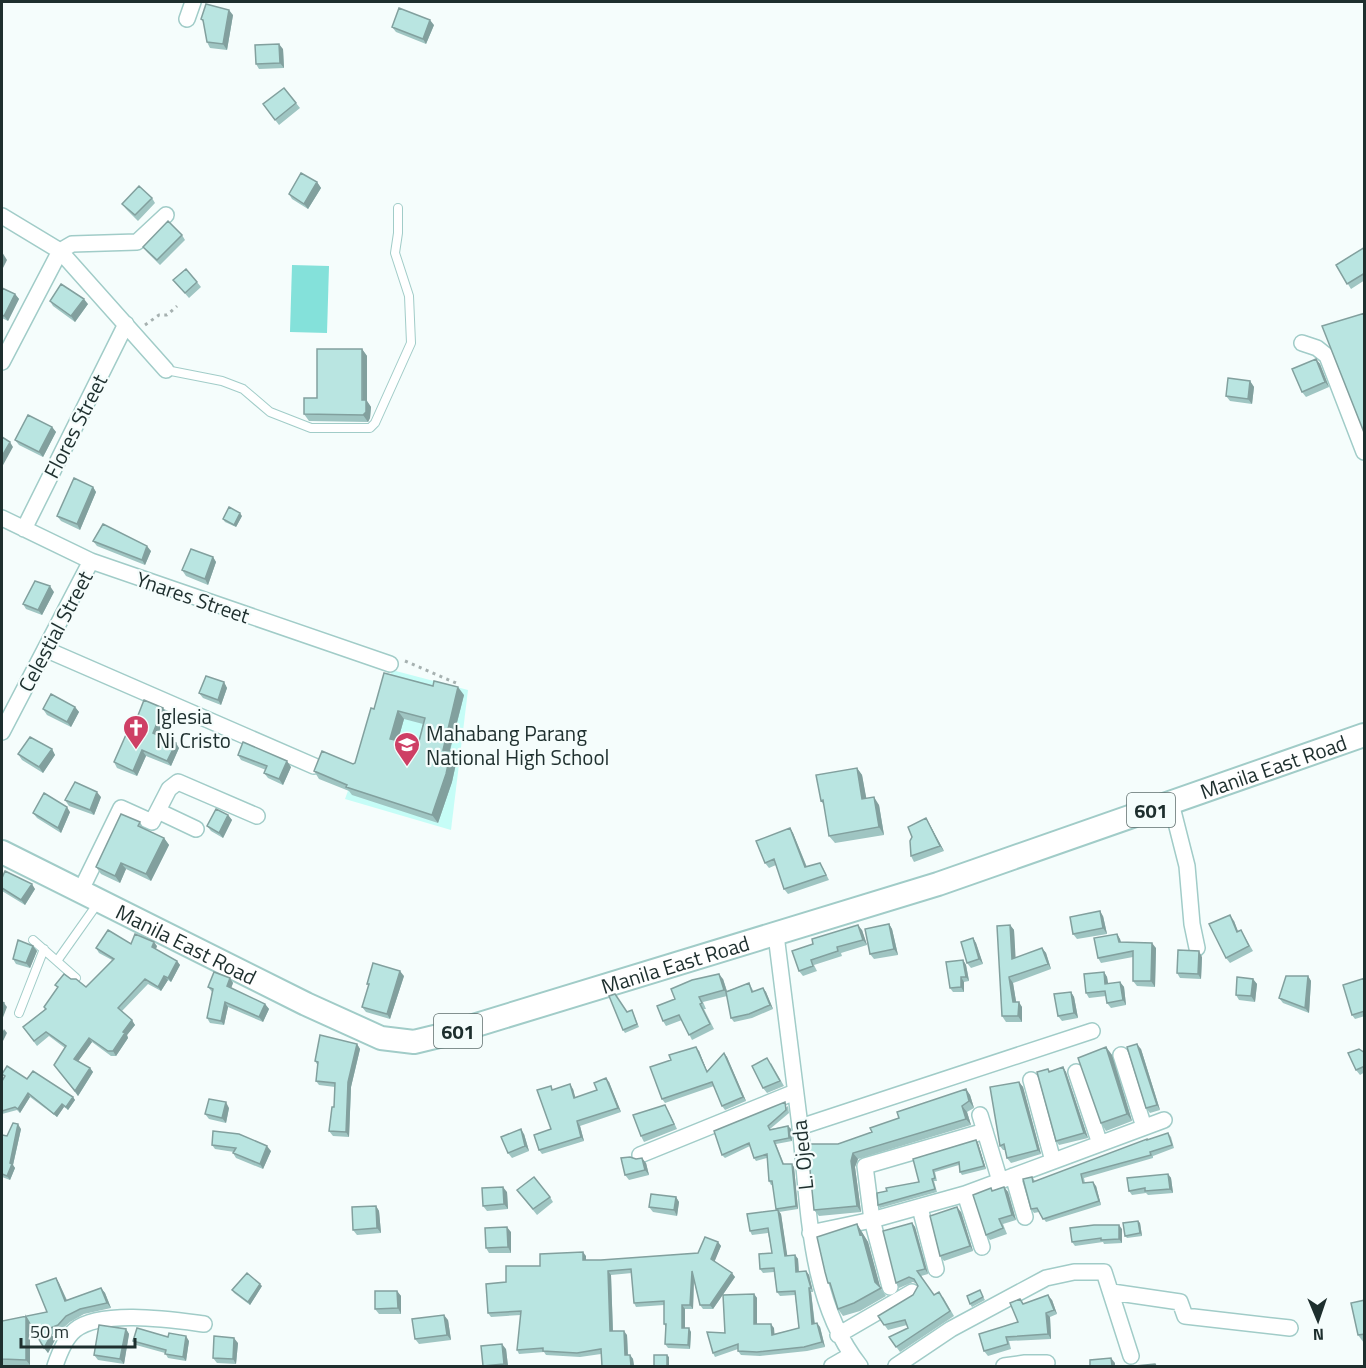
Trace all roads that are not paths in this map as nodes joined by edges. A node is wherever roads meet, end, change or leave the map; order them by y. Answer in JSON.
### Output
{"nodes":[{"id":1,"x":193,"y":2,"type":"edge"},
{"id":2,"x":187,"y":19,"type":"dead end"},
{"id":3,"x":398,"y":208,"type":"dead end"},
{"id":4,"x":166,"y":215,"type":"dead end"},
{"id":5,"x":2,"y":216,"type":"edge"},
{"id":6,"x":60,"y":251,"type":"junction"},
{"id":7,"x":130,"y":329,"type":"junction"},
{"id":8,"x":1302,"y":343,"type":"dead end"},
{"id":9,"x":2,"y":363,"type":"edge"},
{"id":10,"x":166,"y":370,"type":"joint"},
{"id":11,"x":1365,"y":452,"type":"edge"},
{"id":12,"x":2,"y":518,"type":"edge"},
{"id":13,"x":24,"y":529,"type":"junction"},
{"id":14,"x":91,"y":561,"type":"junction"},
{"id":15,"x":45,"y":649,"type":"junction"},
{"id":16,"x":390,"y":664,"type":"road end"},
{"id":17,"x":2,"y":732,"type":"edge"},
{"id":18,"x":1365,"y":735,"type":"edge"},
{"id":19,"x":314,"y":766,"type":"edge"},
{"id":20,"x":1171,"y":803,"type":"junction"},
{"id":21,"x":155,"y":816,"type":"junction"},
{"id":22,"x":257,"y":816,"type":"dead end"},
{"id":23,"x":196,"y":829,"type":"dead end"},
{"id":24,"x":2,"y":852,"type":"edge"},
{"id":25,"x":90,"y":897,"type":"junction"},
{"id":26,"x":776,"y":935,"type":"junction"},
{"id":27,"x":33,"y":940,"type":"dead end"},
{"id":28,"x":1197,"y":948,"type":"edge"},
{"id":29,"x":44,"y":950,"type":"junction"},
{"id":30,"x":57,"y":961,"type":"junction"},
{"id":31,"x":76,"y":978,"type":"edge"},
{"id":32,"x":20,"y":1013,"type":"dead end"},
{"id":33,"x":1092,"y":1031,"type":"dead end"},
{"id":34,"x":1121,"y":1055,"type":"dead end"},
{"id":35,"x":1076,"y":1072,"type":"edge"},
{"id":36,"x":1030,"y":1080,"type":"dead end"},
{"id":37,"x":795,"y":1092,"type":"junction"},
{"id":38,"x":980,"y":1115,"type":"dead end"},
{"id":39,"x":1164,"y":1120,"type":"dead end"},
{"id":40,"x":800,"y":1127,"type":"junction"},
{"id":41,"x":1144,"y":1127,"type":"junction"},
{"id":42,"x":985,"y":1131,"type":"junction"},
{"id":43,"x":1100,"y":1144,"type":"junction"},
{"id":44,"x":640,"y":1155,"type":"dead end"},
{"id":45,"x":1053,"y":1161,"type":"junction"},
{"id":46,"x":1006,"y":1178,"type":"junction"},
{"id":47,"x":965,"y":1194,"type":"junction"},
{"id":48,"x":920,"y":1208,"type":"junction"},
{"id":49,"x":1024,"y":1216,"type":"dead end"},
{"id":50,"x":872,"y":1220,"type":"junction"},
{"id":51,"x":810,"y":1233,"type":"junction"},
{"id":52,"x":982,"y":1247,"type":"dead end"},
{"id":53,"x":936,"y":1269,"type":"dead end"},
{"id":54,"x":890,"y":1287,"type":"dead end"},
{"id":55,"x":912,"y":1292,"type":"edge"},
{"id":56,"x":1112,"y":1292,"type":"junction"},
{"id":57,"x":204,"y":1324,"type":"dead end"},
{"id":58,"x":1290,"y":1328,"type":"dead end"},
{"id":59,"x":838,"y":1335,"type":"junction"},
{"id":60,"x":1131,"y":1356,"type":"dead end"},
{"id":61,"x":856,"y":1361,"type":"edge"},
{"id":62,"x":1047,"y":1363,"type":"dead end"},
{"id":63,"x":55,"y":1366,"type":"edge"},
{"id":64,"x":832,"y":1366,"type":"edge"},
{"id":65,"x":896,"y":1366,"type":"edge"},
{"id":66,"x":1004,"y":1366,"type":"edge"}],
"edges":[{"from":1,"to":2,"type":"street"},
{"from":3,"to":10,"type":"lane"},
{"from":4,"to":6,"type":"street"},
{"from":5,"to":6,"type":"street"},
{"from":6,"to":7,"type":"street"},
{"from":6,"to":9,"type":"street"},
{"from":7,"to":10,"type":"street"},
{"from":7,"to":13,"type":"street","name":"Flores Street"},
{"from":8,"to":11,"type":"street"},
{"from":12,"to":13,"type":"street","name":"Ynares Street"},
{"from":13,"to":14,"type":"street","name":"Ynares Street"},
{"from":14,"to":15,"type":"street","name":"Celestial Street"},
{"from":14,"to":16,"type":"street","name":"Ynares Street"},
{"from":15,"to":17,"type":"street","name":"Celestial Street"},
{"from":15,"to":19,"type":"street"},
{"from":18,"to":20,"type":"main road","name":"Manila East Road","number":"601"},
{"from":20,"to":26,"type":"main road","name":"Manila East Road","number":"601"},
{"from":20,"to":28,"type":"street"},
{"from":21,"to":22,"type":"street"},
{"from":21,"to":23,"type":"street"},
{"from":21,"to":25,"type":"street"},
{"from":24,"to":25,"type":"main road","name":"Manila East Road","number":"601"},
{"from":25,"to":26,"type":"main road","name":"Manila East Road","number":"601"},
{"from":25,"to":30,"type":"lane"},
{"from":26,"to":37,"type":"street","name":"L. Ojeda"},
{"from":27,"to":29,"type":"lane"},
{"from":29,"to":30,"type":"lane"},
{"from":29,"to":32,"type":"lane"},
{"from":30,"to":31,"type":"lane"},
{"from":33,"to":40,"type":"street"},
{"from":34,"to":41,"type":"street"},
{"from":35,"to":43,"type":"street"},
{"from":36,"to":45,"type":"street"},
{"from":37,"to":40,"type":"street","name":"L. Ojeda"},
{"from":37,"to":44,"type":"street"},
{"from":38,"to":42,"type":"street"},
{"from":39,"to":41,"type":"street"},
{"from":40,"to":51,"type":"street","name":"L. Ojeda"},
{"from":41,"to":43,"type":"street"},
{"from":42,"to":46,"type":"street"},
{"from":42,"to":50,"type":"street"},
{"from":43,"to":45,"type":"street"},
{"from":45,"to":46,"type":"street"},
{"from":46,"to":47,"type":"street"},
{"from":46,"to":49,"type":"street"},
{"from":47,"to":48,"type":"street"},
{"from":47,"to":52,"type":"street"},
{"from":48,"to":50,"type":"street"},
{"from":48,"to":53,"type":"street"},
{"from":50,"to":51,"type":"street"},
{"from":50,"to":54,"type":"street"},
{"from":51,"to":59,"type":"street","name":"L. Ojeda"},
{"from":55,"to":59,"type":"street"},
{"from":56,"to":58,"type":"street"},
{"from":56,"to":60,"type":"street"},
{"from":56,"to":65,"type":"street"},
{"from":57,"to":63,"type":"street"},
{"from":59,"to":61,"type":"street","name":"L. Ojeda"},
{"from":61,"to":64,"type":"street"},
{"from":62,"to":66,"type":"street"}]}
